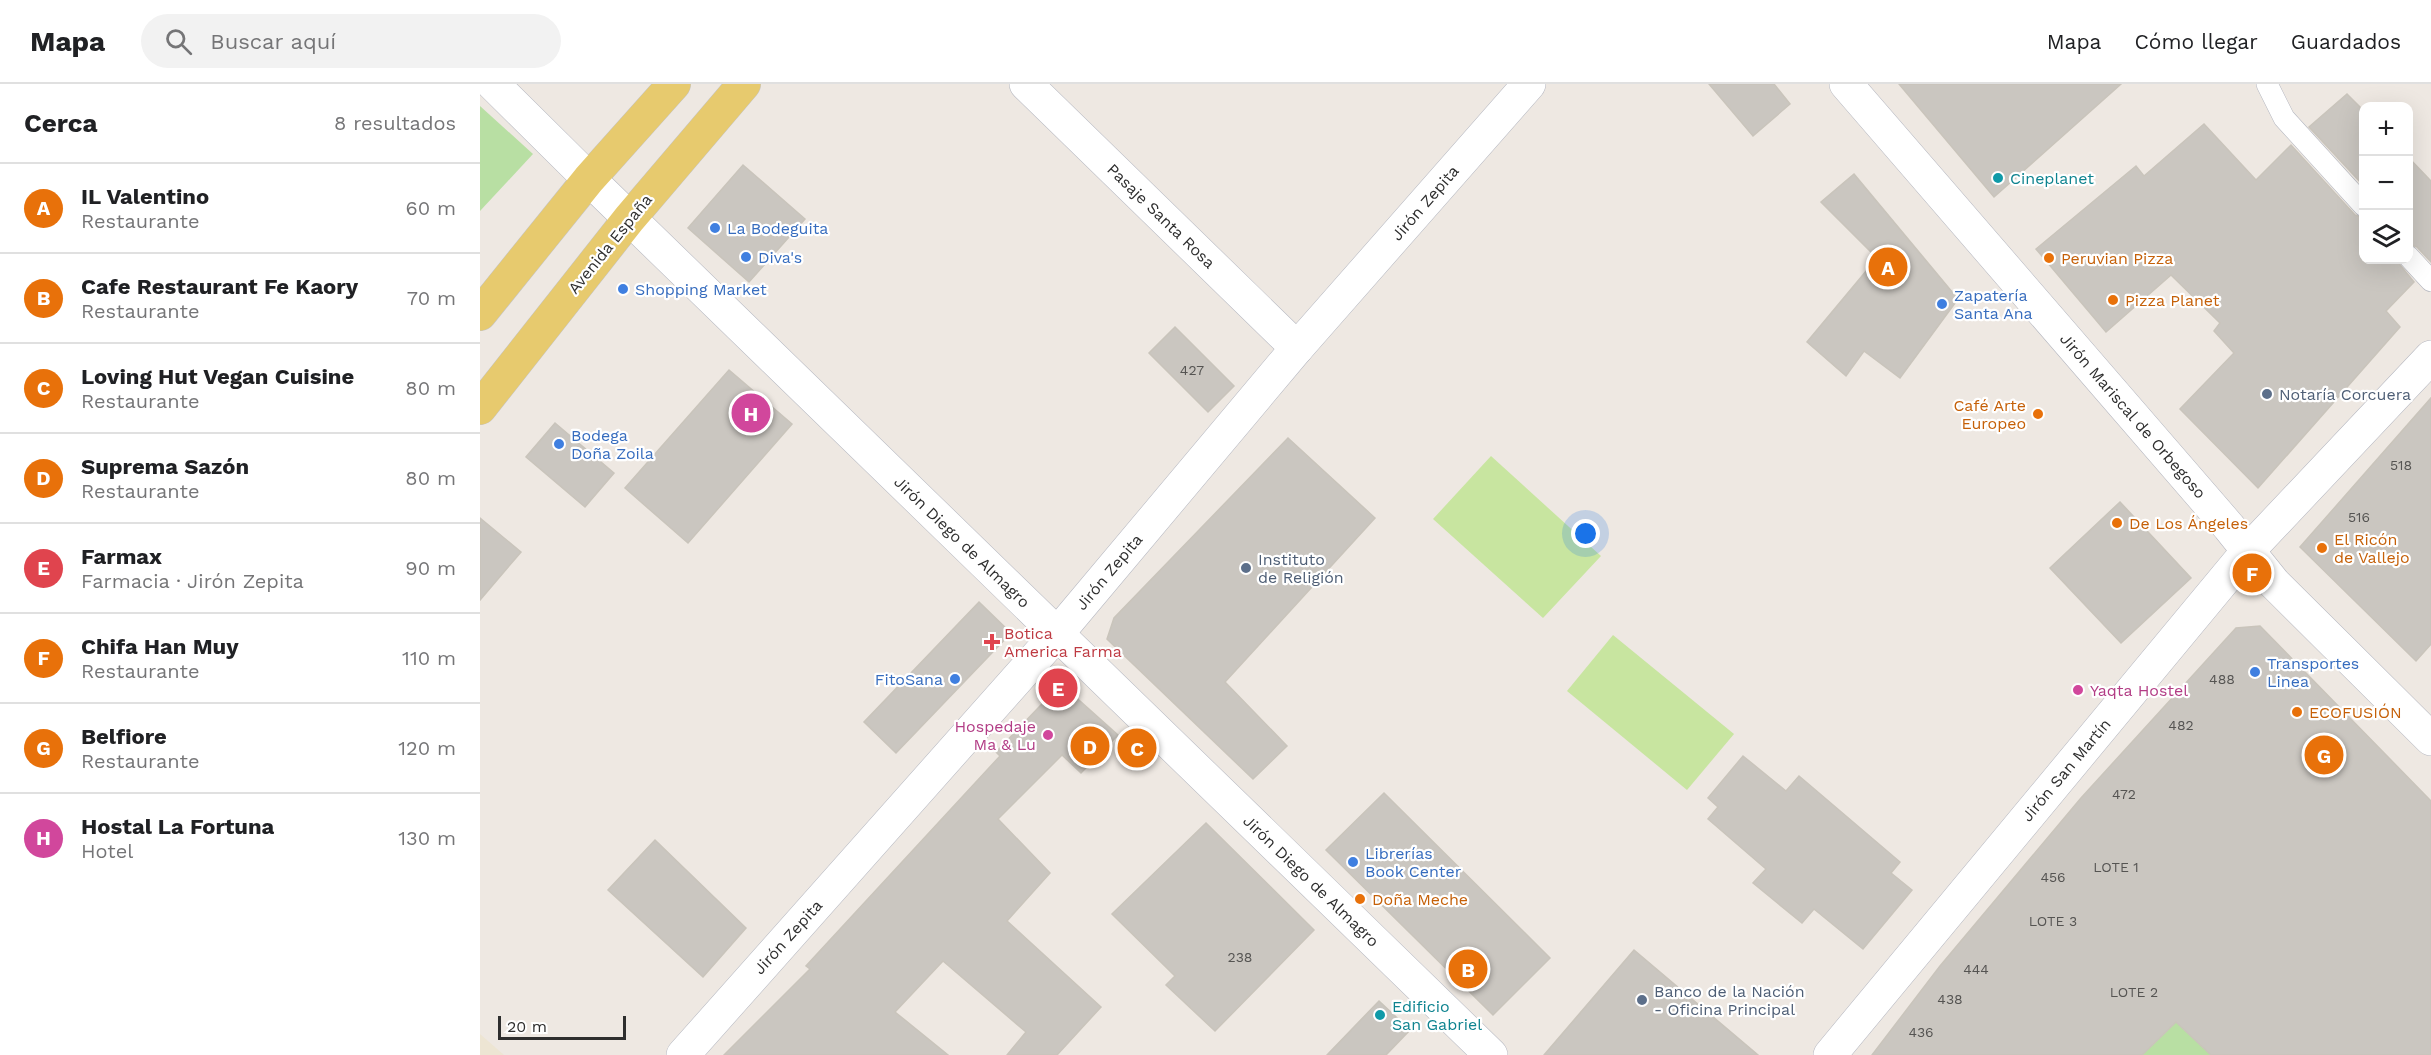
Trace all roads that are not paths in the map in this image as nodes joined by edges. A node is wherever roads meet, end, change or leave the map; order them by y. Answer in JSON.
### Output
{"nodes":[{"id":1,"x":493,"y":84,"type":"edge"},
{"id":2,"x":674,"y":84,"type":"edge"},
{"id":3,"x":744,"y":84,"type":"edge"},
{"id":4,"x":1026,"y":84,"type":"edge"},
{"id":5,"x":1529,"y":84,"type":"edge"},
{"id":6,"x":1846,"y":84,"type":"edge"},
{"id":7,"x":2266,"y":84,"type":"edge"},
{"id":8,"x":589,"y":179,"type":"junction"},
{"id":9,"x":2359,"y":200,"type":"edge"},
{"id":10,"x":629,"y":219,"type":"junction"},
{"id":11,"x":2413,"y":261,"type":"edge"},
{"id":12,"x":2431,"y":281,"type":"edge"},
{"id":13,"x":480,"y":314,"type":"edge"},
{"id":14,"x":1297,"y":348,"type":"junction"},
{"id":15,"x":2431,"y":357,"type":"edge"},
{"id":16,"x":480,"y":408,"type":"edge"},
{"id":17,"x":2247,"y":552,"type":"junction"},
{"id":18,"x":1056,"y":634,"type":"junction"},
{"id":19,"x":2431,"y":739,"type":"edge"},
{"id":20,"x":683,"y":1055,"type":"edge"},
{"id":21,"x":1491,"y":1055,"type":"edge"},
{"id":22,"x":1830,"y":1055,"type":"edge"}],
"edges":[{"from":1,"to":8,"type":"street","name":"Jirón Diego de Almagro"},
{"from":2,"to":8,"type":"main road"},
{"from":3,"to":10,"type":"main road","name":"Avenida España"},
{"from":4,"to":14,"type":"street","name":"Pasaje Santa Rosa"},
{"from":5,"to":14,"type":"street","name":"Jirón Zepita"},
{"from":6,"to":17,"type":"street","name":"Jirón Mariscal de Orbegoso"},
{"from":7,"to":9,"type":"lane"},
{"from":8,"to":10,"type":"street","name":"Jirón Diego de Almagro"},
{"from":8,"to":13,"type":"main road"},
{"from":10,"to":16,"type":"main road","name":"Avenida España"},
{"from":10,"to":18,"type":"street","name":"Jirón Diego de Almagro"},
{"from":11,"to":12,"type":"lane"},
{"from":14,"to":18,"type":"street","name":"Jirón Zepita"},
{"from":15,"to":17,"type":"street","name":"Jirón San Martín"},
{"from":17,"to":19,"type":"street","name":"Jirón Mariscal de Orbegoso"},
{"from":17,"to":22,"type":"street","name":"Jirón San Martín"},
{"from":18,"to":20,"type":"street","name":"Jirón Zepita"},
{"from":18,"to":21,"type":"street","name":"Jirón Diego de Almagro"}]}
